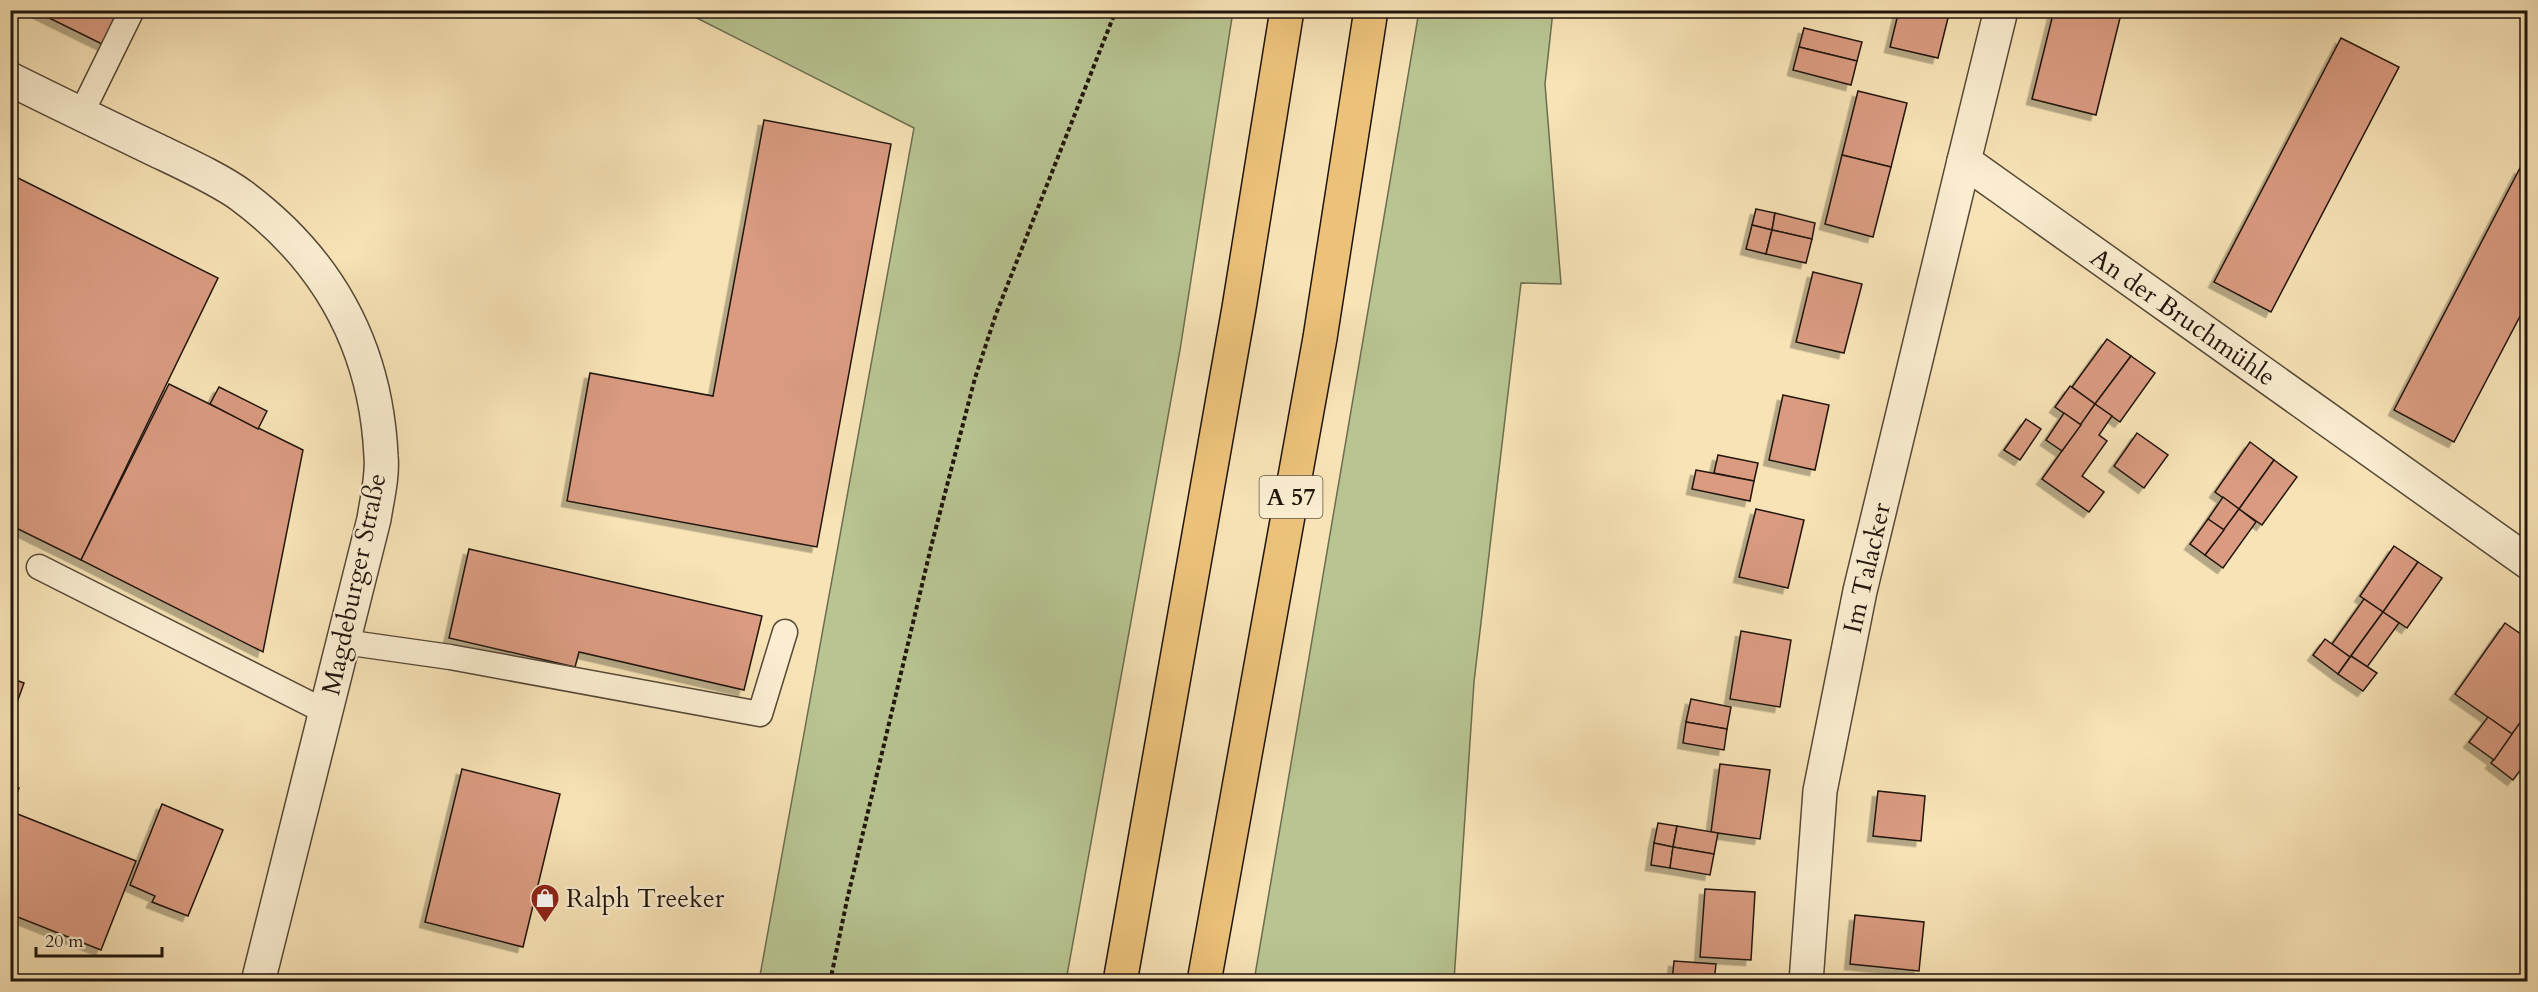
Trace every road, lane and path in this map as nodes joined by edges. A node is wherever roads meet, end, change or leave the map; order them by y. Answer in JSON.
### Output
{"nodes":[{"id":1,"x":132,"y":10,"type":"edge"},
{"id":2,"x":1116,"y":10,"type":"edge"},
{"id":3,"x":1287,"y":10,"type":"edge"},
{"id":4,"x":1371,"y":10,"type":"edge"},
{"id":5,"x":2001,"y":10,"type":"edge"},
{"id":6,"x":10,"y":79,"type":"edge"},
{"id":7,"x":81,"y":114,"type":"junction"},
{"id":8,"x":1964,"y":161,"type":"junction"},
{"id":9,"x":2528,"y":562,"type":"edge"},
{"id":10,"x":39,"y":567,"type":"dead end"},
{"id":11,"x":785,"y":632,"type":"dead end"},
{"id":12,"x":344,"y":642,"type":"junction"},
{"id":13,"x":326,"y":712,"type":"junction"},
{"id":14,"x":258,"y":981,"type":"edge"},
{"id":15,"x":830,"y":981,"type":"edge"},
{"id":16,"x":1120,"y":981,"type":"edge"},
{"id":17,"x":1204,"y":981,"type":"edge"},
{"id":18,"x":1806,"y":981,"type":"edge"}],
"edges":[{"from":1,"to":7,"type":"lane"},
{"from":2,"to":15,"type":"path"},
{"from":3,"to":16,"type":"highway"},
{"from":4,"to":17,"type":"highway","number":"A 57"},
{"from":5,"to":8,"type":"street"},
{"from":6,"to":7,"type":"street","name":"Magdeburger Straße"},
{"from":7,"to":12,"type":"street","name":"Magdeburger Straße"},
{"from":8,"to":9,"type":"street","name":"An der Bruchmühle"},
{"from":8,"to":18,"type":"street","name":"Im Talacker"},
{"from":10,"to":13,"type":"lane"},
{"from":11,"to":12,"type":"lane"},
{"from":12,"to":13,"type":"street","name":"Magdeburger Straße"},
{"from":13,"to":14,"type":"street","name":"Magdeburger Straße"}]}
